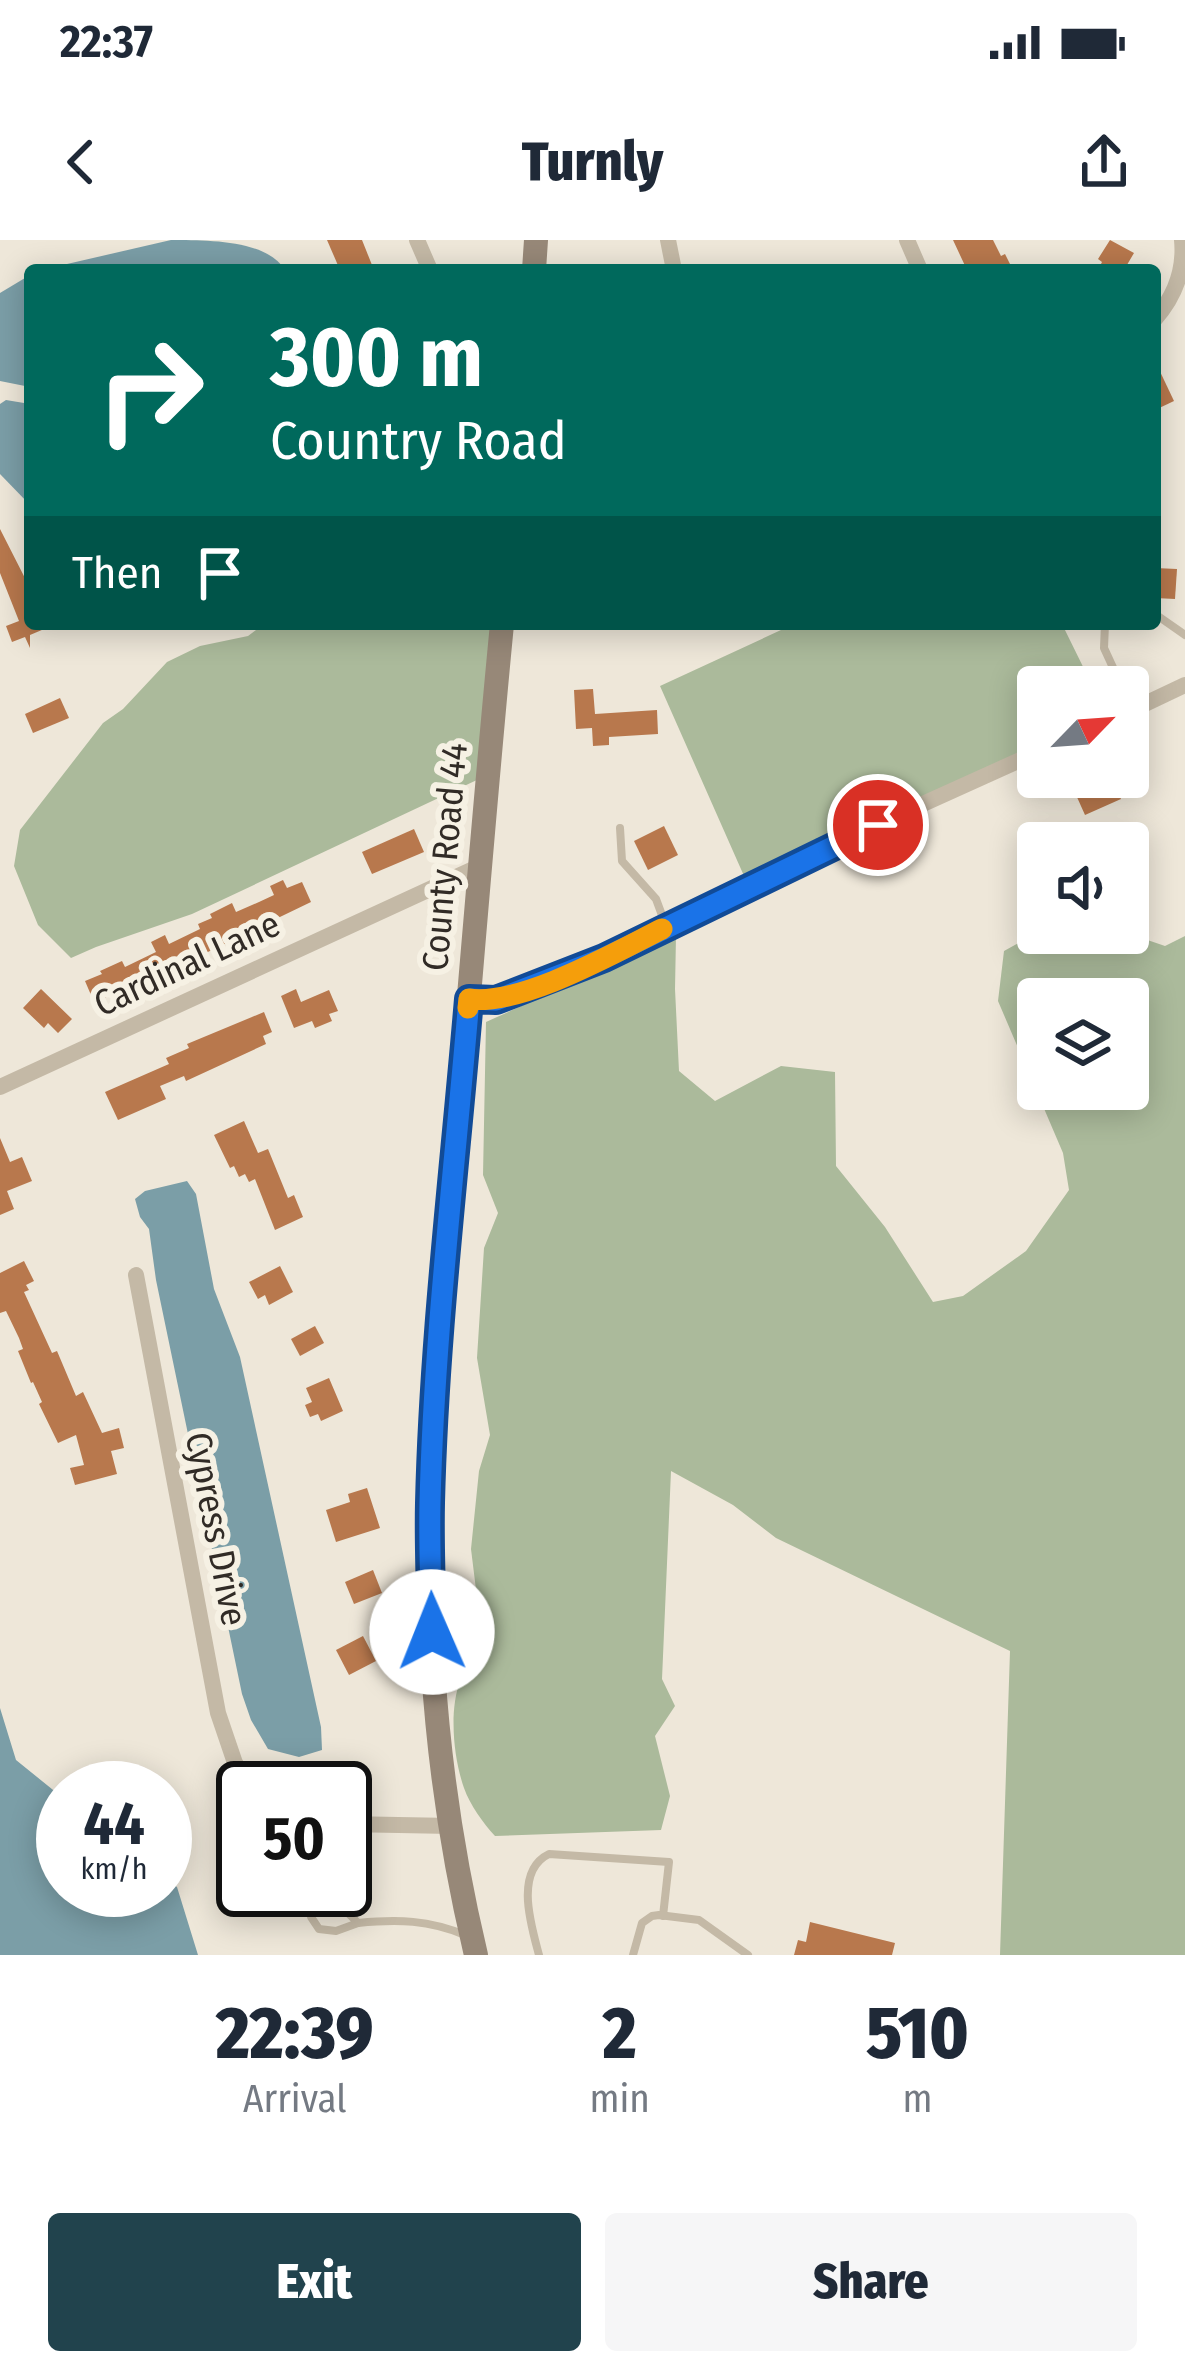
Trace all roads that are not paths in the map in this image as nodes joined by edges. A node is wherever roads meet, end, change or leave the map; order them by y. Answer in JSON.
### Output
{"nodes":[{"id":1,"x":1182,"y":240,"type":"edge"},
{"id":2,"x":1161,"y":310,"type":"edge"},
{"id":3,"x":501,"y":630,"type":"edge"},
{"id":4,"x":1106,"y":630,"type":"edge"},
{"id":5,"x":1112,"y":666,"type":"edge"},
{"id":6,"x":1185,"y":685,"type":"edge"},
{"id":7,"x":1149,"y":698,"type":"edge"},
{"id":8,"x":1017,"y":761,"type":"edge"},
{"id":9,"x":620,"y":827,"type":"dead end"},
{"id":10,"x":480,"y":866,"type":"junction"},
{"id":11,"x":667,"y":927,"type":"junction"},
{"id":12,"x":469,"y":999,"type":"junction"},
{"id":13,"x":0,"y":1087,"type":"edge"},
{"id":14,"x":136,"y":1276,"type":"dead end"},
{"id":15,"x":234,"y":1761,"type":"edge"},
{"id":16,"x":372,"y":1825,"type":"edge"},
{"id":17,"x":452,"y":1826,"type":"junction"},
{"id":18,"x":663,"y":1916,"type":"junction"},
{"id":19,"x":358,"y":1923,"type":"junction"},
{"id":20,"x":474,"y":1947,"type":"edge"},
{"id":21,"x":539,"y":1955,"type":"edge"},
{"id":22,"x":633,"y":1955,"type":"edge"},
{"id":23,"x":748,"y":1955,"type":"edge"}],
"edges":[{"from":1,"to":2,"type":"street"},
{"from":3,"to":10,"type":"main road","name":"County Road 44"},
{"from":4,"to":5,"type":"lane"},
{"from":6,"to":7,"type":"street"},
{"from":8,"to":11,"type":"street"},
{"from":9,"to":11,"type":"lane"},
{"from":10,"to":12,"type":"main road","name":"County Road 44"},
{"from":10,"to":13,"type":"street","name":"Cardinal Lane"},
{"from":11,"to":12,"type":"street"},
{"from":12,"to":17,"type":"main road","name":"County Road 44"},
{"from":14,"to":15,"type":"street","name":"Cypress Drive"},
{"from":16,"to":17,"type":"street"},
{"from":17,"to":20,"type":"main road","name":"County Road 44"},
{"from":18,"to":21,"type":"lane"},
{"from":18,"to":22,"type":"lane"},
{"from":18,"to":23,"type":"lane"},
{"from":19,"to":19,"type":"lane"},
{"from":19,"to":20,"type":"lane"}]}
